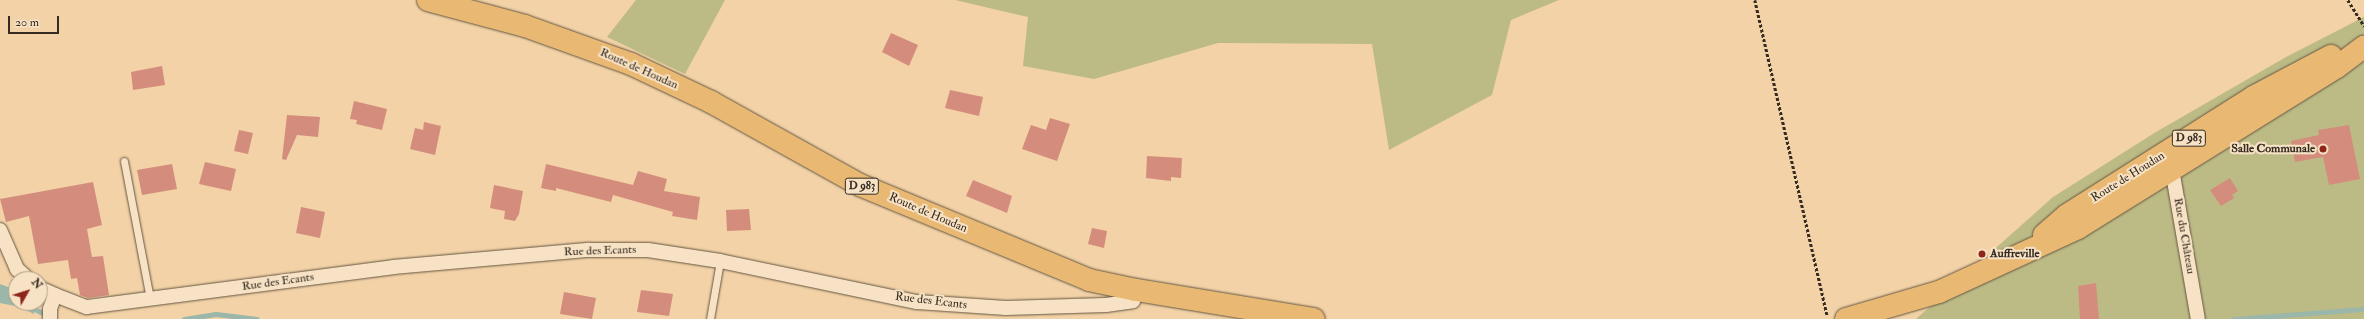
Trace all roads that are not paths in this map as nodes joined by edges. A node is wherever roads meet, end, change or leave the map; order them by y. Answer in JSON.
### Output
{"nodes":[{"id":1,"x":428,"y":0,"type":"edge"},
{"id":2,"x":2364,"y":43,"type":"edge"},
{"id":3,"x":2364,"y":47,"type":"edge"},
{"id":4,"x":124,"y":161,"type":"dead end"},
{"id":5,"x":2168,"y":163,"type":"junction"},
{"id":6,"x":0,"y":230,"type":"edge"},
{"id":7,"x":3,"y":248,"type":"edge"},
{"id":8,"x":720,"y":261,"type":"junction"},
{"id":9,"x":19,"y":271,"type":"edge"},
{"id":10,"x":1136,"y":290,"type":"junction"},
{"id":11,"x":48,"y":292,"type":"edge"},
{"id":12,"x":55,"y":295,"type":"junction"},
{"id":13,"x":150,"y":299,"type":"junction"},
{"id":14,"x":50,"y":314,"type":"edge"},
{"id":15,"x":710,"y":319,"type":"edge"},
{"id":16,"x":1314,"y":319,"type":"edge"},
{"id":17,"x":1846,"y":319,"type":"edge"},
{"id":18,"x":2198,"y":319,"type":"edge"}],
"edges":[{"from":1,"to":10,"type":"main road","name":"Route de Houdan","number":"D 983"},
{"from":2,"to":5,"type":"main road","name":"Route de Houdan","number":"D 983"},
{"from":3,"to":5,"type":"main road","name":"Route de Houdan","number":"D 983"},
{"from":4,"to":13,"type":"lane"},
{"from":5,"to":17,"type":"main road","name":"Route de Houdan","number":"D 983"},
{"from":5,"to":18,"type":"street","name":"Rue du Château"},
{"from":6,"to":7,"type":"street"},
{"from":7,"to":9,"type":"street"},
{"from":8,"to":10,"type":"street","name":"Rue des Ecants"},
{"from":8,"to":13,"type":"street","name":"Rue des Ecants"},
{"from":8,"to":15,"type":"lane"},
{"from":10,"to":16,"type":"main road","name":"Route de Houdan","number":"D 983"},
{"from":11,"to":12,"type":"street","name":"Rue des Ecants"},
{"from":12,"to":13,"type":"street","name":"Rue des Ecants"},
{"from":12,"to":14,"type":"street"}]}
